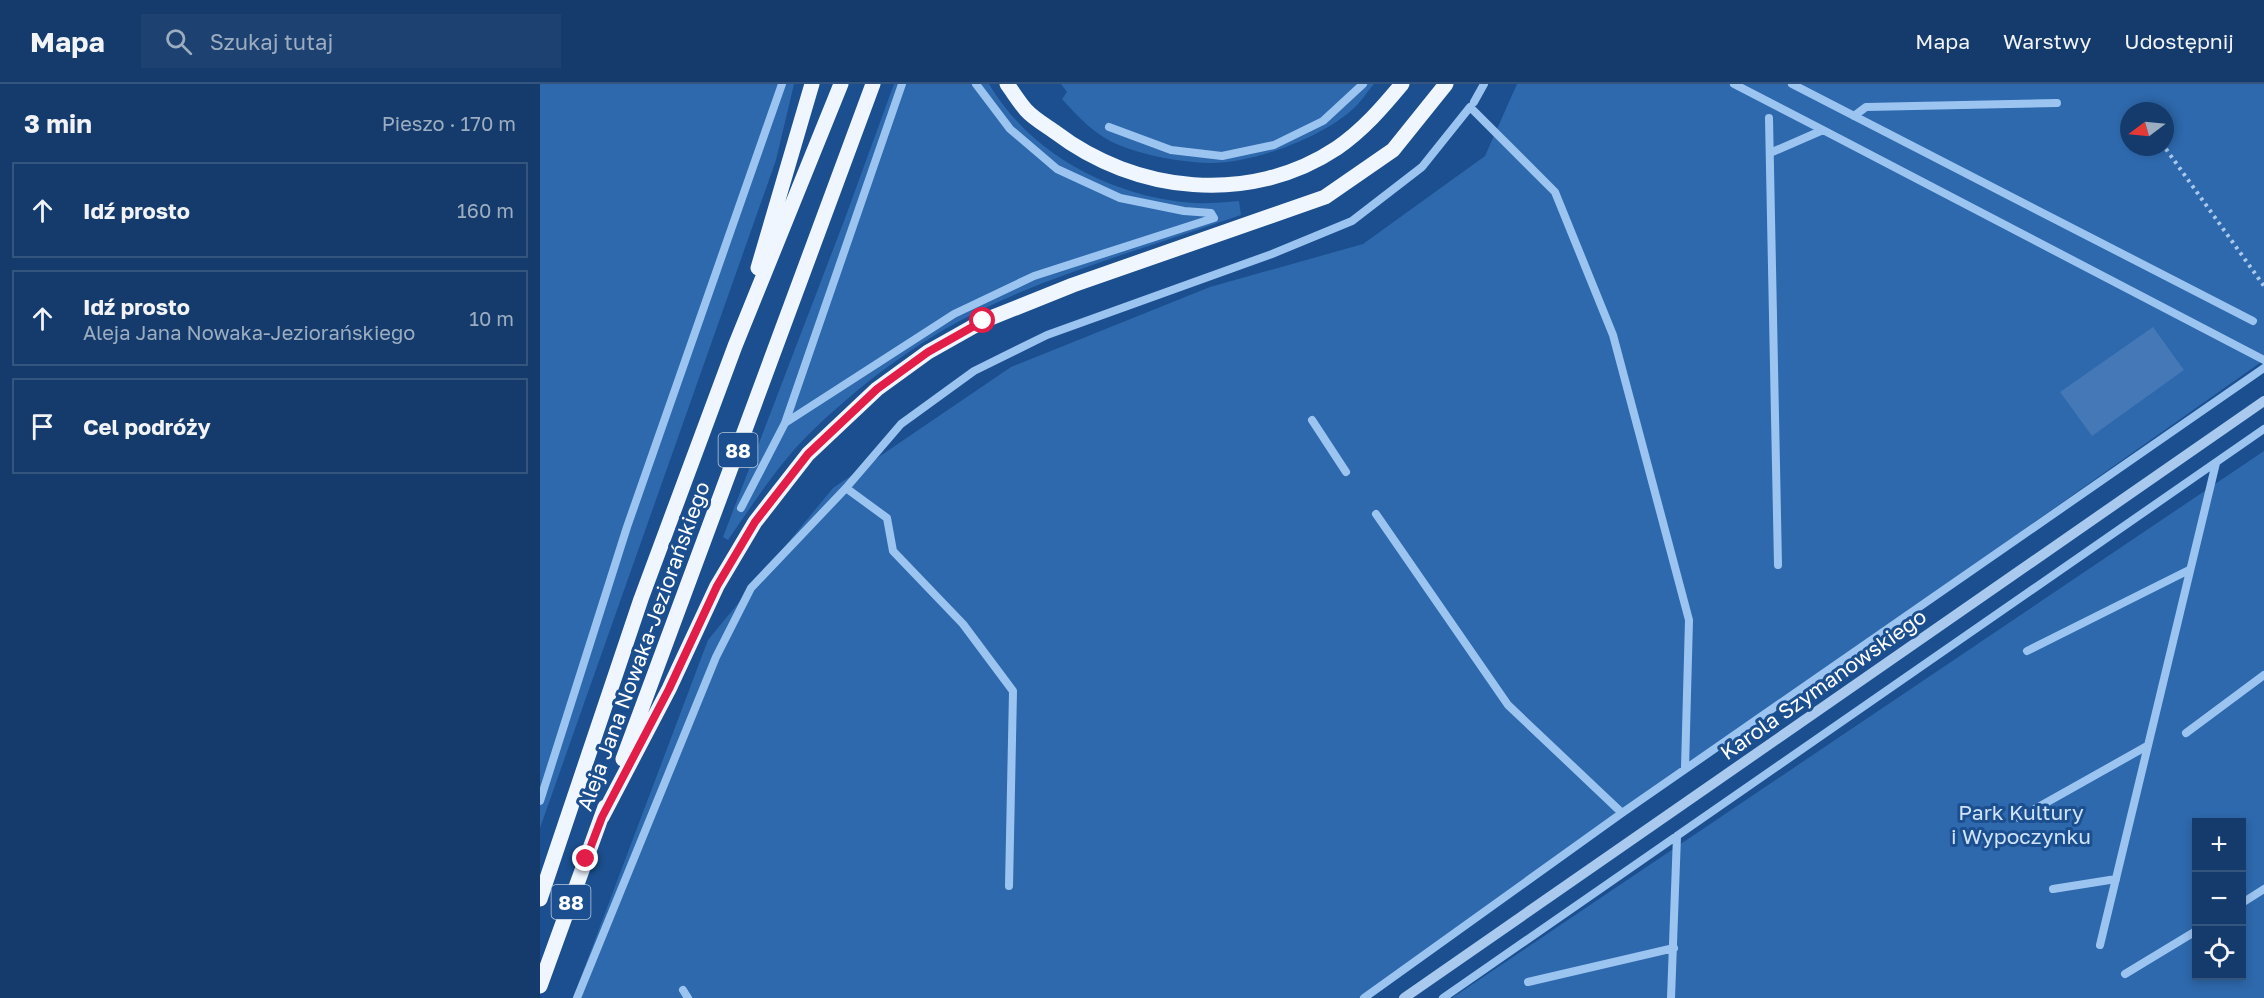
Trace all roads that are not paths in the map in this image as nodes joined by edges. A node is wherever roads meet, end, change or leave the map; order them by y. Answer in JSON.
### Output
{"nodes":[{"id":1,"x":812,"y":84,"type":"edge"},
{"id":2,"x":841,"y":84,"type":"edge"},
{"id":3,"x":873,"y":84,"type":"edge"},
{"id":4,"x":1007,"y":84,"type":"edge"},
{"id":5,"x":1402,"y":84,"type":"edge"},
{"id":6,"x":1446,"y":84,"type":"edge"},
{"id":7,"x":735,"y":346,"type":"junction"},
{"id":8,"x":2264,"y":401,"type":"edge"},
{"id":9,"x":602,"y":817,"type":"junction"},
{"id":10,"x":540,"y":899,"type":"edge"},
{"id":11,"x":540,"y":986,"type":"edge"},
{"id":12,"x":1404,"y":998,"type":"edge"}],
"edges":[{"from":1,"to":7,"type":"main road"},
{"from":2,"to":7,"type":"main road","name":"Aleja Jana Nowaka-Jeziorańskiego","number":"88"},
{"from":3,"to":9,"type":"main road","name":"Aleja Jana Nowaka-Jeziorańskiego","number":"88"},
{"from":4,"to":5,"type":"main road"},
{"from":6,"to":9,"type":"main road"},
{"from":7,"to":10,"type":"main road","name":"Aleja Jana Nowaka-Jeziorańskiego","number":"88"},
{"from":8,"to":12,"type":"street","name":"Karola Szymanowskiego"},
{"from":9,"to":11,"type":"main road","name":"Aleja Jana Nowaka-Jeziorańskiego","number":"88"}]}
